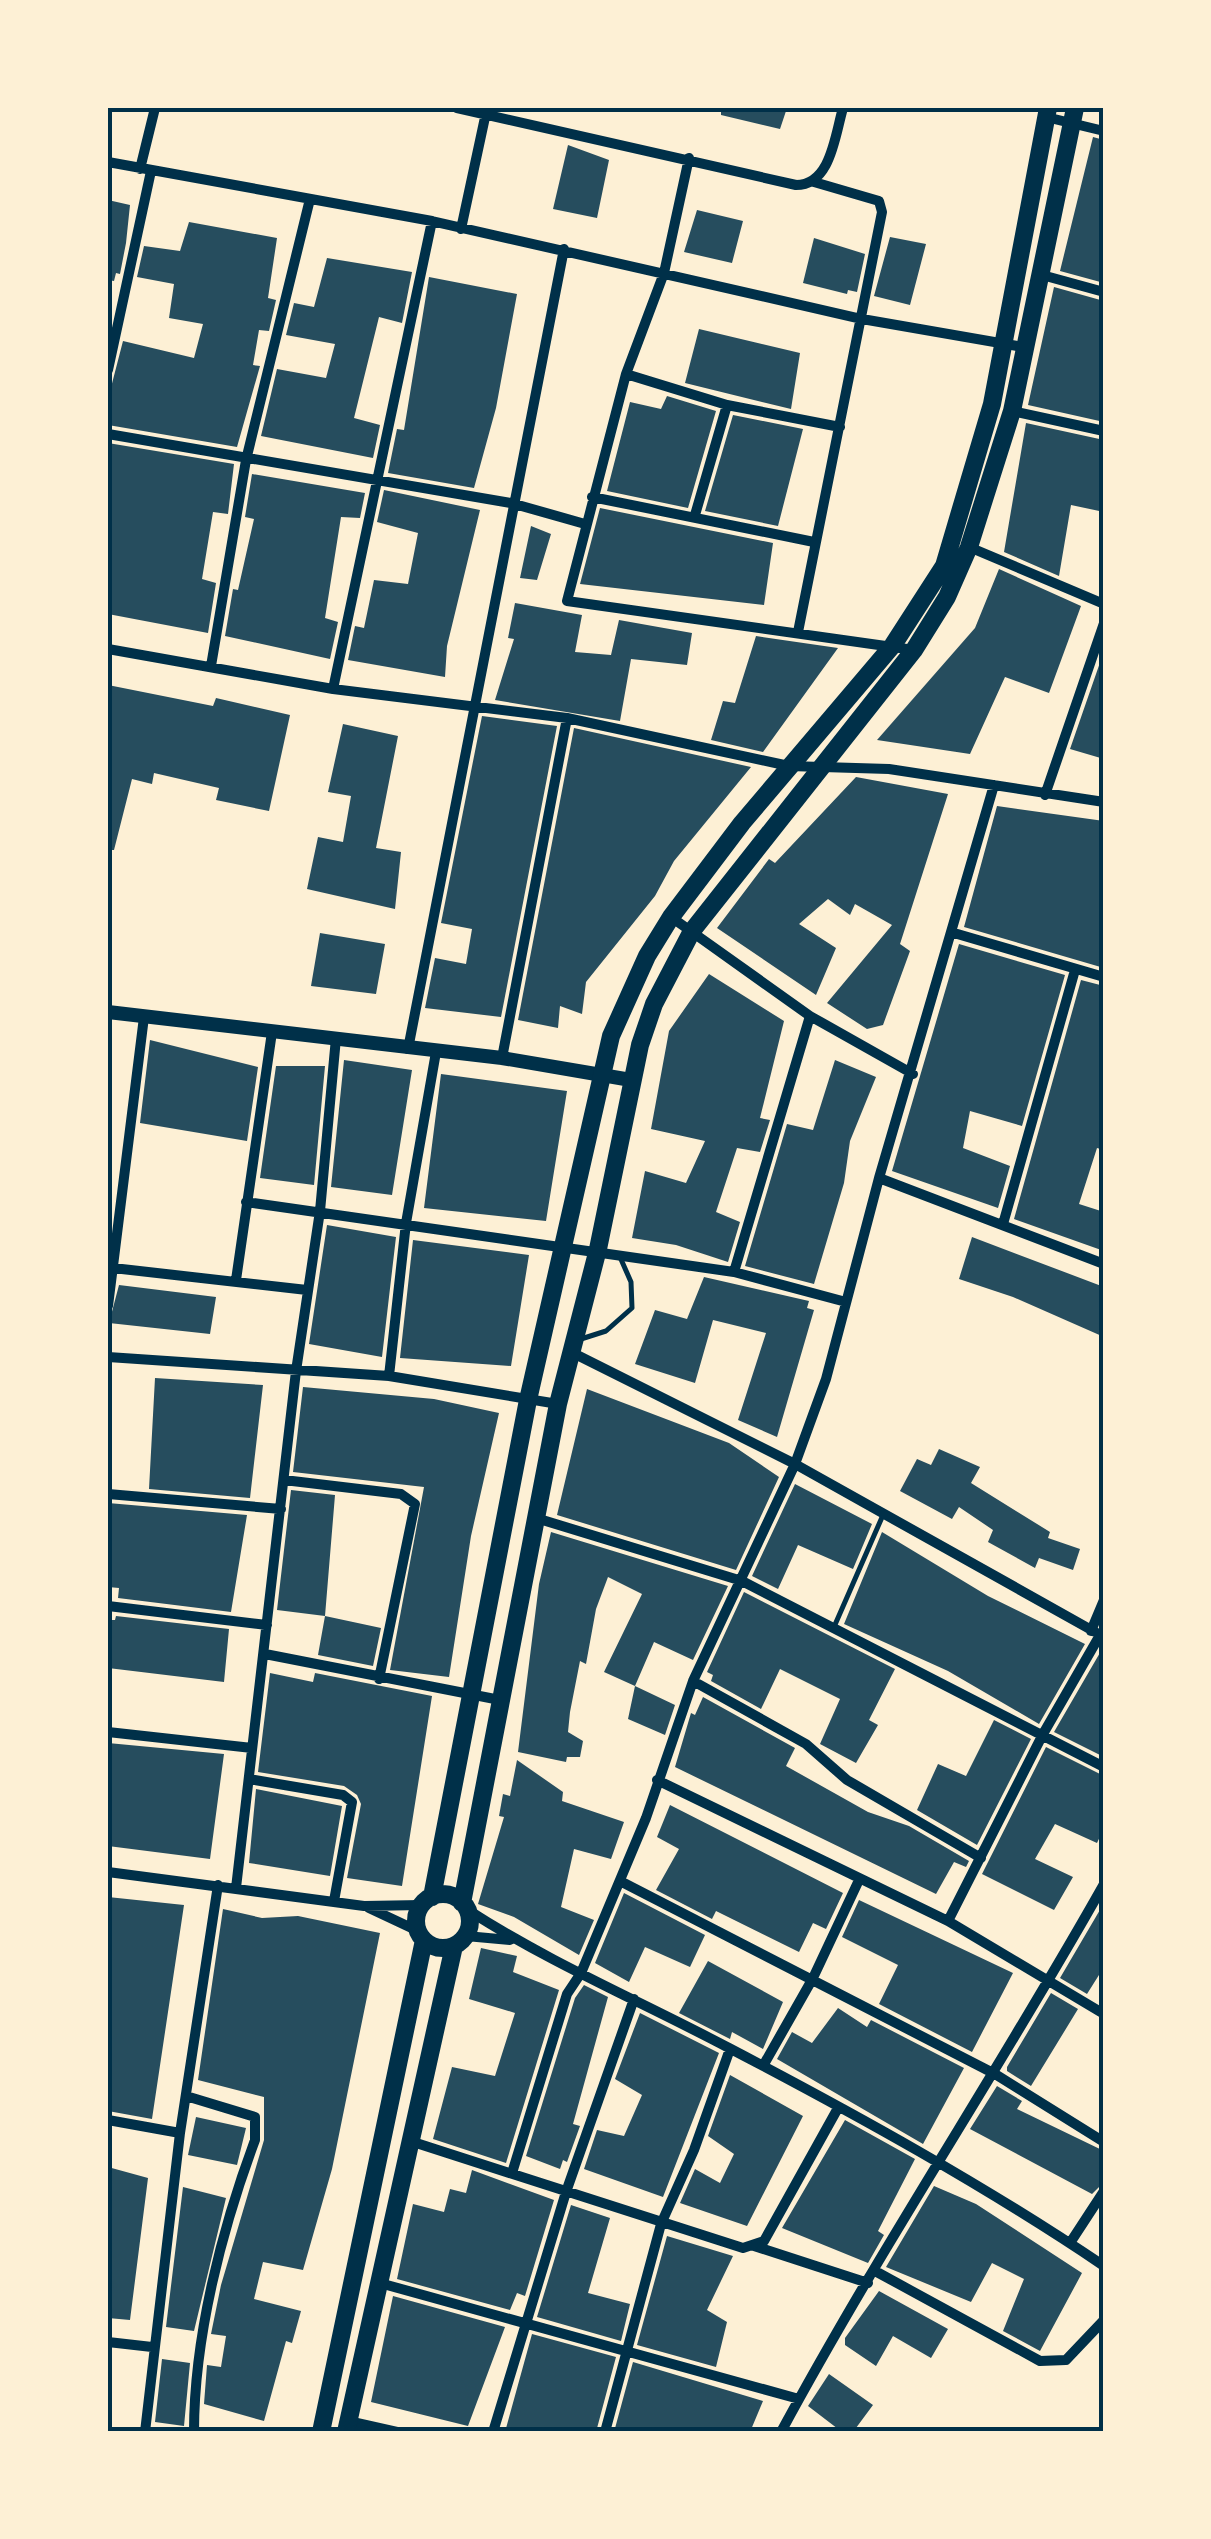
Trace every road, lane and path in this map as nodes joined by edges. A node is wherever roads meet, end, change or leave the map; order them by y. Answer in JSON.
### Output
{"nodes":[{"id":1,"x":155,"y":108,"type":"edge"},
{"id":2,"x":457,"y":108,"type":"edge"},
{"id":3,"x":843,"y":108,"type":"edge"},
{"id":4,"x":486,"y":111,"type":"edge"},
{"id":5,"x":1047,"y":112,"type":"edge"},
{"id":6,"x":1074,"y":115,"type":"edge"},
{"id":7,"x":1104,"y":131,"type":"edge"},
{"id":8,"x":689,"y":158,"type":"junction"},
{"id":9,"x":108,"y":162,"type":"edge"},
{"id":10,"x":145,"y":170,"type":"junction"},
{"id":11,"x":814,"y":182,"type":"junction"},
{"id":12,"x":310,"y":199,"type":"junction"},
{"id":13,"x":432,"y":222,"type":"junction"},
{"id":14,"x":461,"y":229,"type":"junction"},
{"id":15,"x":564,"y":249,"type":"junction"},
{"id":16,"x":664,"y":273,"type":"junction"},
{"id":17,"x":1042,"y":276,"type":"junction"},
{"id":18,"x":1104,"y":292,"type":"edge"},
{"id":19,"x":862,"y":319,"type":"junction"},
{"id":20,"x":1003,"y":342,"type":"junction"},
{"id":21,"x":1023,"y":347,"type":"junction"},
{"id":22,"x":108,"y":370,"type":"edge"},
{"id":23,"x":626,"y":374,"type":"junction"},
{"id":24,"x":727,"y":405,"type":"junction"},
{"id":25,"x":1012,"y":411,"type":"junction"},
{"id":26,"x":840,"y":427,"type":"junction"},
{"id":27,"x":1104,"y":431,"type":"edge"},
{"id":28,"x":108,"y":434,"type":"edge"},
{"id":29,"x":246,"y":460,"type":"junction"},
{"id":30,"x":375,"y":478,"type":"junction"},
{"id":31,"x":592,"y":497,"type":"junction"},
{"id":32,"x":512,"y":503,"type":"junction"},
{"id":33,"x":695,"y":515,"type":"junction"},
{"id":34,"x":586,"y":524,"type":"junction"},
{"id":35,"x":814,"y":542,"type":"junction"},
{"id":36,"x":969,"y":547,"type":"junction"},
{"id":37,"x":1104,"y":604,"type":"edge"},
{"id":38,"x":1104,"y":623,"type":"edge"},
{"id":39,"x":798,"y":632,"type":"junction"},
{"id":40,"x":892,"y":645,"type":"junction"},
{"id":41,"x":108,"y":649,"type":"edge"},
{"id":42,"x":914,"y":650,"type":"junction"},
{"id":43,"x":211,"y":666,"type":"junction"},
{"id":44,"x":333,"y":689,"type":"junction"},
{"id":45,"x":476,"y":709,"type":"junction"},
{"id":46,"x":567,"y":718,"type":"junction"},
{"id":47,"x":824,"y":765,"type":"junction"},
{"id":48,"x":789,"y":766,"type":"junction"},
{"id":49,"x":994,"y":785,"type":"junction"},
{"id":50,"x":1044,"y":795,"type":"junction"},
{"id":51,"x":1104,"y":802,"type":"edge"},
{"id":52,"x":671,"y":917,"type":"junction"},
{"id":53,"x":692,"y":931,"type":"junction"},
{"id":54,"x":954,"y":933,"type":"junction"},
{"id":55,"x":1075,"y":970,"type":"junction"},
{"id":56,"x":1104,"y":977,"type":"edge"},
{"id":57,"x":108,"y":1012,"type":"edge"},
{"id":58,"x":810,"y":1016,"type":"junction"},
{"id":59,"x":144,"y":1017,"type":"junction"},
{"id":60,"x":272,"y":1032,"type":"junction"},
{"id":61,"x":336,"y":1038,"type":"junction"},
{"id":62,"x":408,"y":1049,"type":"junction"},
{"id":63,"x":436,"y":1052,"type":"junction"},
{"id":64,"x":502,"y":1058,"type":"junction"},
{"id":65,"x":600,"y":1073,"type":"junction"},
{"id":66,"x":912,"y":1074,"type":"junction"},
{"id":67,"x":631,"y":1080,"type":"junction"},
{"id":68,"x":108,"y":1174,"type":"edge"},
{"id":69,"x":120,"y":1175,"type":"junction"},
{"id":70,"x":879,"y":1178,"type":"junction"},
{"id":71,"x":246,"y":1202,"type":"junction"},
{"id":72,"x":320,"y":1211,"type":"junction"},
{"id":73,"x":406,"y":1223,"type":"junction"},
{"id":74,"x":1003,"y":1224,"type":"junction"},
{"id":75,"x":564,"y":1244,"type":"junction"},
{"id":76,"x":598,"y":1249,"type":"junction"},
{"id":77,"x":618,"y":1252,"type":"junction"},
{"id":78,"x":1104,"y":1264,"type":"edge"},
{"id":79,"x":113,"y":1268,"type":"junction"},
{"id":80,"x":734,"y":1272,"type":"junction"},
{"id":81,"x":236,"y":1280,"type":"junction"},
{"id":82,"x":307,"y":1290,"type":"junction"},
{"id":83,"x":846,"y":1302,"type":"junction"},
{"id":84,"x":108,"y":1306,"type":"edge"},
{"id":85,"x":572,"y":1346,"type":"junction"},
{"id":86,"x":108,"y":1357,"type":"edge"},
{"id":87,"x":296,"y":1370,"type":"junction"},
{"id":88,"x":388,"y":1376,"type":"junction"},
{"id":89,"x":528,"y":1400,"type":"junction"},
{"id":90,"x":558,"y":1404,"type":"junction"},
{"id":91,"x":795,"y":1464,"type":"junction"},
{"id":92,"x":284,"y":1480,"type":"junction"},
{"id":93,"x":108,"y":1494,"type":"edge"},
{"id":94,"x":281,"y":1509,"type":"junction"},
{"id":95,"x":882,"y":1515,"type":"junction"},
{"id":96,"x":536,"y":1518,"type":"junction"},
{"id":97,"x":742,"y":1581,"type":"junction"},
{"id":98,"x":1104,"y":1600,"type":"edge"},
{"id":99,"x":108,"y":1606,"type":"edge"},
{"id":100,"x":267,"y":1625,"type":"junction"},
{"id":101,"x":834,"y":1627,"type":"junction"},
{"id":102,"x":1098,"y":1634,"type":"edge"},
{"id":103,"x":265,"y":1654,"type":"junction"},
{"id":104,"x":379,"y":1679,"type":"junction"},
{"id":105,"x":693,"y":1681,"type":"junction"},
{"id":106,"x":469,"y":1695,"type":"junction"},
{"id":107,"x":500,"y":1700,"type":"junction"},
{"id":108,"x":108,"y":1732,"type":"edge"},
{"id":109,"x":1043,"y":1734,"type":"junction"},
{"id":110,"x":252,"y":1748,"type":"junction"},
{"id":111,"x":1104,"y":1767,"type":"edge"},
{"id":112,"x":249,"y":1779,"type":"junction"},
{"id":113,"x":657,"y":1780,"type":"junction"},
{"id":114,"x":981,"y":1858,"type":"junction"},
{"id":115,"x":108,"y":1872,"type":"edge"},
{"id":116,"x":858,"y":1880,"type":"junction"},
{"id":117,"x":620,"y":1882,"type":"junction"},
{"id":118,"x":218,"y":1885,"type":"junction"},
{"id":119,"x":1103,"y":1885,"type":"edge"},
{"id":120,"x":236,"y":1888,"type":"junction"},
{"id":121,"x":427,"y":1901,"type":"junction"},
{"id":122,"x":334,"y":1902,"type":"junction"},
{"id":123,"x":364,"y":1906,"type":"junction"},
{"id":124,"x":465,"y":1906,"type":"junction"},
{"id":125,"x":948,"y":1921,"type":"junction"},
{"id":126,"x":421,"y":1936,"type":"junction"},
{"id":127,"x":460,"y":1941,"type":"junction"},
{"id":128,"x":516,"y":1941,"type":"junction"},
{"id":129,"x":582,"y":1973,"type":"junction"},
{"id":130,"x":813,"y":1978,"type":"junction"},
{"id":131,"x":1050,"y":1980,"type":"junction"},
{"id":132,"x":634,"y":2000,"type":"junction"},
{"id":133,"x":1104,"y":2014,"type":"edge"},
{"id":134,"x":730,"y":2049,"type":"junction"},
{"id":135,"x":763,"y":2066,"type":"junction"},
{"id":136,"x":994,"y":2074,"type":"junction"},
{"id":137,"x":186,"y":2096,"type":"junction"},
{"id":138,"x":838,"y":2108,"type":"junction"},
{"id":139,"x":108,"y":2120,"type":"edge"},
{"id":140,"x":180,"y":2133,"type":"junction"},
{"id":141,"x":408,"y":2140,"type":"junction"},
{"id":142,"x":1104,"y":2142,"type":"edge"},
{"id":143,"x":936,"y":2160,"type":"junction"},
{"id":144,"x":512,"y":2173,"type":"junction"},
{"id":145,"x":1104,"y":2191,"type":"edge"},
{"id":146,"x":566,"y":2192,"type":"junction"},
{"id":147,"x":661,"y":2224,"type":"junction"},
{"id":148,"x":1070,"y":2243,"type":"junction"},
{"id":149,"x":754,"y":2246,"type":"junction"},
{"id":150,"x":1104,"y":2266,"type":"edge"},
{"id":151,"x":875,"y":2271,"type":"junction"},
{"id":152,"x":376,"y":2282,"type":"junction"},
{"id":153,"x":868,"y":2283,"type":"junction"},
{"id":154,"x":1104,"y":2320,"type":"edge"},
{"id":155,"x":528,"y":2322,"type":"junction"},
{"id":156,"x":108,"y":2342,"type":"edge"},
{"id":157,"x":152,"y":2348,"type":"junction"},
{"id":158,"x":626,"y":2354,"type":"junction"},
{"id":159,"x":799,"y":2399,"type":"junction"},
{"id":160,"x":347,"y":2426,"type":"edge"},
{"id":161,"x":145,"y":2432,"type":"edge"},
{"id":162,"x":194,"y":2432,"type":"edge"},
{"id":163,"x":321,"y":2432,"type":"edge"},
{"id":164,"x":397,"y":2432,"type":"edge"},
{"id":165,"x":493,"y":2432,"type":"edge"},
{"id":166,"x":605,"y":2432,"type":"edge"},
{"id":167,"x":781,"y":2432,"type":"edge"}],
"edges":[{"from":1,"to":10,"type":"street"},
{"from":2,"to":4,"type":"street"},
{"from":3,"to":11,"type":"street"},
{"from":4,"to":8,"type":"street"},
{"from":4,"to":14,"type":"street"},
{"from":5,"to":6,"type":"street"},
{"from":5,"to":20,"type":"main road"},
{"from":6,"to":7,"type":"street"},
{"from":6,"to":17,"type":"main road"},
{"from":8,"to":11,"type":"street"},
{"from":8,"to":16,"type":"street"},
{"from":9,"to":10,"type":"street"},
{"from":10,"to":12,"type":"street"},
{"from":10,"to":22,"type":"street"},
{"from":11,"to":19,"type":"street"},
{"from":12,"to":13,"type":"street"},
{"from":12,"to":29,"type":"street"},
{"from":13,"to":14,"type":"street"},
{"from":13,"to":30,"type":"street"},
{"from":14,"to":15,"type":"street"},
{"from":15,"to":16,"type":"street"},
{"from":15,"to":32,"type":"street"},
{"from":16,"to":19,"type":"street"},
{"from":16,"to":23,"type":"street"},
{"from":17,"to":18,"type":"street"},
{"from":17,"to":21,"type":"main road"},
{"from":19,"to":20,"type":"street"},
{"from":19,"to":26,"type":"street"},
{"from":20,"to":21,"type":"street"},
{"from":20,"to":40,"type":"main road"},
{"from":21,"to":25,"type":"main road"},
{"from":23,"to":24,"type":"street"},
{"from":23,"to":31,"type":"street"},
{"from":24,"to":26,"type":"street"},
{"from":24,"to":33,"type":"street"},
{"from":25,"to":27,"type":"street"},
{"from":25,"to":36,"type":"main road"},
{"from":26,"to":35,"type":"street"},
{"from":28,"to":29,"type":"street"},
{"from":29,"to":30,"type":"street"},
{"from":29,"to":43,"type":"street"},
{"from":30,"to":32,"type":"street"},
{"from":30,"to":44,"type":"street"},
{"from":31,"to":33,"type":"street"},
{"from":31,"to":34,"type":"street"},
{"from":32,"to":34,"type":"street"},
{"from":32,"to":45,"type":"street"},
{"from":33,"to":35,"type":"street"},
{"from":34,"to":39,"type":"street"},
{"from":35,"to":39,"type":"street"},
{"from":36,"to":37,"type":"street"},
{"from":36,"to":42,"type":"main road"},
{"from":38,"to":50,"type":"street"},
{"from":39,"to":40,"type":"street"},
{"from":40,"to":42,"type":"street"},
{"from":40,"to":48,"type":"main road"},
{"from":41,"to":43,"type":"street"},
{"from":42,"to":47,"type":"main road"},
{"from":43,"to":44,"type":"street"},
{"from":44,"to":45,"type":"street"},
{"from":45,"to":46,"type":"street"},
{"from":45,"to":62,"type":"street"},
{"from":46,"to":48,"type":"street"},
{"from":46,"to":64,"type":"street"},
{"from":47,"to":48,"type":"street"},
{"from":47,"to":49,"type":"street"},
{"from":47,"to":53,"type":"main road"},
{"from":48,"to":52,"type":"main road"},
{"from":49,"to":50,"type":"street"},
{"from":49,"to":54,"type":"street"},
{"from":50,"to":51,"type":"street"},
{"from":52,"to":53,"type":"street"},
{"from":52,"to":65,"type":"main road"},
{"from":53,"to":58,"type":"street"},
{"from":53,"to":67,"type":"main road"},
{"from":54,"to":55,"type":"street"},
{"from":54,"to":66,"type":"street"},
{"from":55,"to":56,"type":"street"},
{"from":55,"to":74,"type":"street"},
{"from":57,"to":59,"type":"street"},
{"from":58,"to":66,"type":"street"},
{"from":58,"to":80,"type":"street"},
{"from":59,"to":60,"type":"street"},
{"from":59,"to":69,"type":"street"},
{"from":60,"to":61,"type":"street"},
{"from":60,"to":71,"type":"street"},
{"from":61,"to":62,"type":"street"},
{"from":61,"to":72,"type":"street"},
{"from":62,"to":63,"type":"street"},
{"from":63,"to":64,"type":"street"},
{"from":63,"to":73,"type":"street"},
{"from":64,"to":65,"type":"street"},
{"from":65,"to":67,"type":"street"},
{"from":65,"to":75,"type":"main road"},
{"from":66,"to":70,"type":"street"},
{"from":67,"to":76,"type":"main road"},
{"from":68,"to":69,"type":"street"},
{"from":69,"to":79,"type":"street"},
{"from":70,"to":74,"type":"street"},
{"from":70,"to":83,"type":"street"},
{"from":71,"to":72,"type":"street"},
{"from":71,"to":81,"type":"street"},
{"from":72,"to":73,"type":"street"},
{"from":72,"to":82,"type":"street"},
{"from":73,"to":75,"type":"street"},
{"from":73,"to":88,"type":"street"},
{"from":74,"to":78,"type":"street"},
{"from":75,"to":76,"type":"street"},
{"from":75,"to":89,"type":"main road"},
{"from":76,"to":77,"type":"street"},
{"from":76,"to":85,"type":"main road"},
{"from":77,"to":80,"type":"street"},
{"from":77,"to":85,"type":"lane"},
{"from":79,"to":81,"type":"street"},
{"from":79,"to":84,"type":"street"},
{"from":80,"to":83,"type":"street"},
{"from":81,"to":82,"type":"street"},
{"from":82,"to":87,"type":"street"},
{"from":83,"to":91,"type":"street"},
{"from":85,"to":90,"type":"main road"},
{"from":85,"to":91,"type":"street"},
{"from":86,"to":87,"type":"street"},
{"from":87,"to":88,"type":"street"},
{"from":87,"to":92,"type":"street"},
{"from":88,"to":89,"type":"street"},
{"from":89,"to":90,"type":"street"},
{"from":89,"to":106,"type":"main road"},
{"from":90,"to":96,"type":"main road"},
{"from":91,"to":95,"type":"street"},
{"from":91,"to":97,"type":"street"},
{"from":92,"to":94,"type":"street"},
{"from":92,"to":104,"type":"street"},
{"from":93,"to":94,"type":"street"},
{"from":94,"to":100,"type":"street"},
{"from":95,"to":101,"type":"lane"},
{"from":95,"to":102,"type":"street"},
{"from":96,"to":97,"type":"street"},
{"from":96,"to":107,"type":"main road"},
{"from":97,"to":101,"type":"street"},
{"from":97,"to":105,"type":"street"},
{"from":98,"to":102,"type":"street"},
{"from":99,"to":100,"type":"street"},
{"from":100,"to":103,"type":"street"},
{"from":101,"to":109,"type":"street"},
{"from":102,"to":109,"type":"street"},
{"from":103,"to":104,"type":"street"},
{"from":103,"to":110,"type":"street"},
{"from":104,"to":106,"type":"street"},
{"from":105,"to":113,"type":"street"},
{"from":105,"to":114,"type":"street"},
{"from":106,"to":107,"type":"street"},
{"from":106,"to":121,"type":"main road"},
{"from":107,"to":124,"type":"main road"},
{"from":108,"to":110,"type":"street"},
{"from":109,"to":111,"type":"street"},
{"from":109,"to":114,"type":"street"},
{"from":110,"to":112,"type":"street"},
{"from":112,"to":120,"type":"street"},
{"from":112,"to":122,"type":"street"},
{"from":113,"to":116,"type":"street"},
{"from":113,"to":117,"type":"street"},
{"from":114,"to":125,"type":"street"},
{"from":115,"to":118,"type":"street"},
{"from":116,"to":125,"type":"street"},
{"from":116,"to":130,"type":"street"},
{"from":117,"to":129,"type":"street"},
{"from":117,"to":130,"type":"street"},
{"from":118,"to":120,"type":"street"},
{"from":118,"to":137,"type":"street"},
{"from":119,"to":131,"type":"street"},
{"from":120,"to":122,"type":"street"},
{"from":121,"to":123,"type":"street"},
{"from":121,"to":124,"type":"main road"},
{"from":121,"to":126,"type":"main road"},
{"from":122,"to":123,"type":"street"},
{"from":123,"to":126,"type":"street"},
{"from":124,"to":127,"type":"main road"},
{"from":124,"to":128,"type":"street"},
{"from":125,"to":131,"type":"street"},
{"from":126,"to":127,"type":"main road"},
{"from":126,"to":163,"type":"main road"},
{"from":127,"to":128,"type":"street"},
{"from":127,"to":141,"type":"main road"},
{"from":128,"to":129,"type":"street"},
{"from":129,"to":132,"type":"street"},
{"from":129,"to":144,"type":"street"},
{"from":130,"to":135,"type":"street"},
{"from":130,"to":136,"type":"street"},
{"from":131,"to":133,"type":"street"},
{"from":131,"to":136,"type":"street"},
{"from":132,"to":134,"type":"street"},
{"from":132,"to":146,"type":"street"},
{"from":134,"to":135,"type":"street"},
{"from":134,"to":147,"type":"street"},
{"from":135,"to":138,"type":"street"},
{"from":136,"to":142,"type":"street"},
{"from":136,"to":143,"type":"street"},
{"from":137,"to":140,"type":"street"},
{"from":137,"to":162,"type":"street"},
{"from":138,"to":143,"type":"street"},
{"from":138,"to":149,"type":"street"},
{"from":139,"to":140,"type":"street"},
{"from":140,"to":157,"type":"street"},
{"from":141,"to":144,"type":"street"},
{"from":141,"to":152,"type":"main road"},
{"from":143,"to":148,"type":"street"},
{"from":143,"to":151,"type":"street"},
{"from":144,"to":146,"type":"street"},
{"from":145,"to":148,"type":"street"},
{"from":146,"to":147,"type":"street"},
{"from":146,"to":155,"type":"street"},
{"from":147,"to":149,"type":"street"},
{"from":147,"to":158,"type":"street"},
{"from":148,"to":150,"type":"street"},
{"from":149,"to":153,"type":"street"},
{"from":151,"to":153,"type":"street"},
{"from":151,"to":154,"type":"street"},
{"from":152,"to":155,"type":"street"},
{"from":152,"to":160,"type":"main road"},
{"from":153,"to":159,"type":"street"},
{"from":155,"to":158,"type":"street"},
{"from":155,"to":165,"type":"street"},
{"from":156,"to":157,"type":"street"},
{"from":157,"to":161,"type":"street"},
{"from":158,"to":159,"type":"street"},
{"from":158,"to":166,"type":"street"},
{"from":159,"to":167,"type":"street"},
{"from":160,"to":164,"type":"street"}]}
